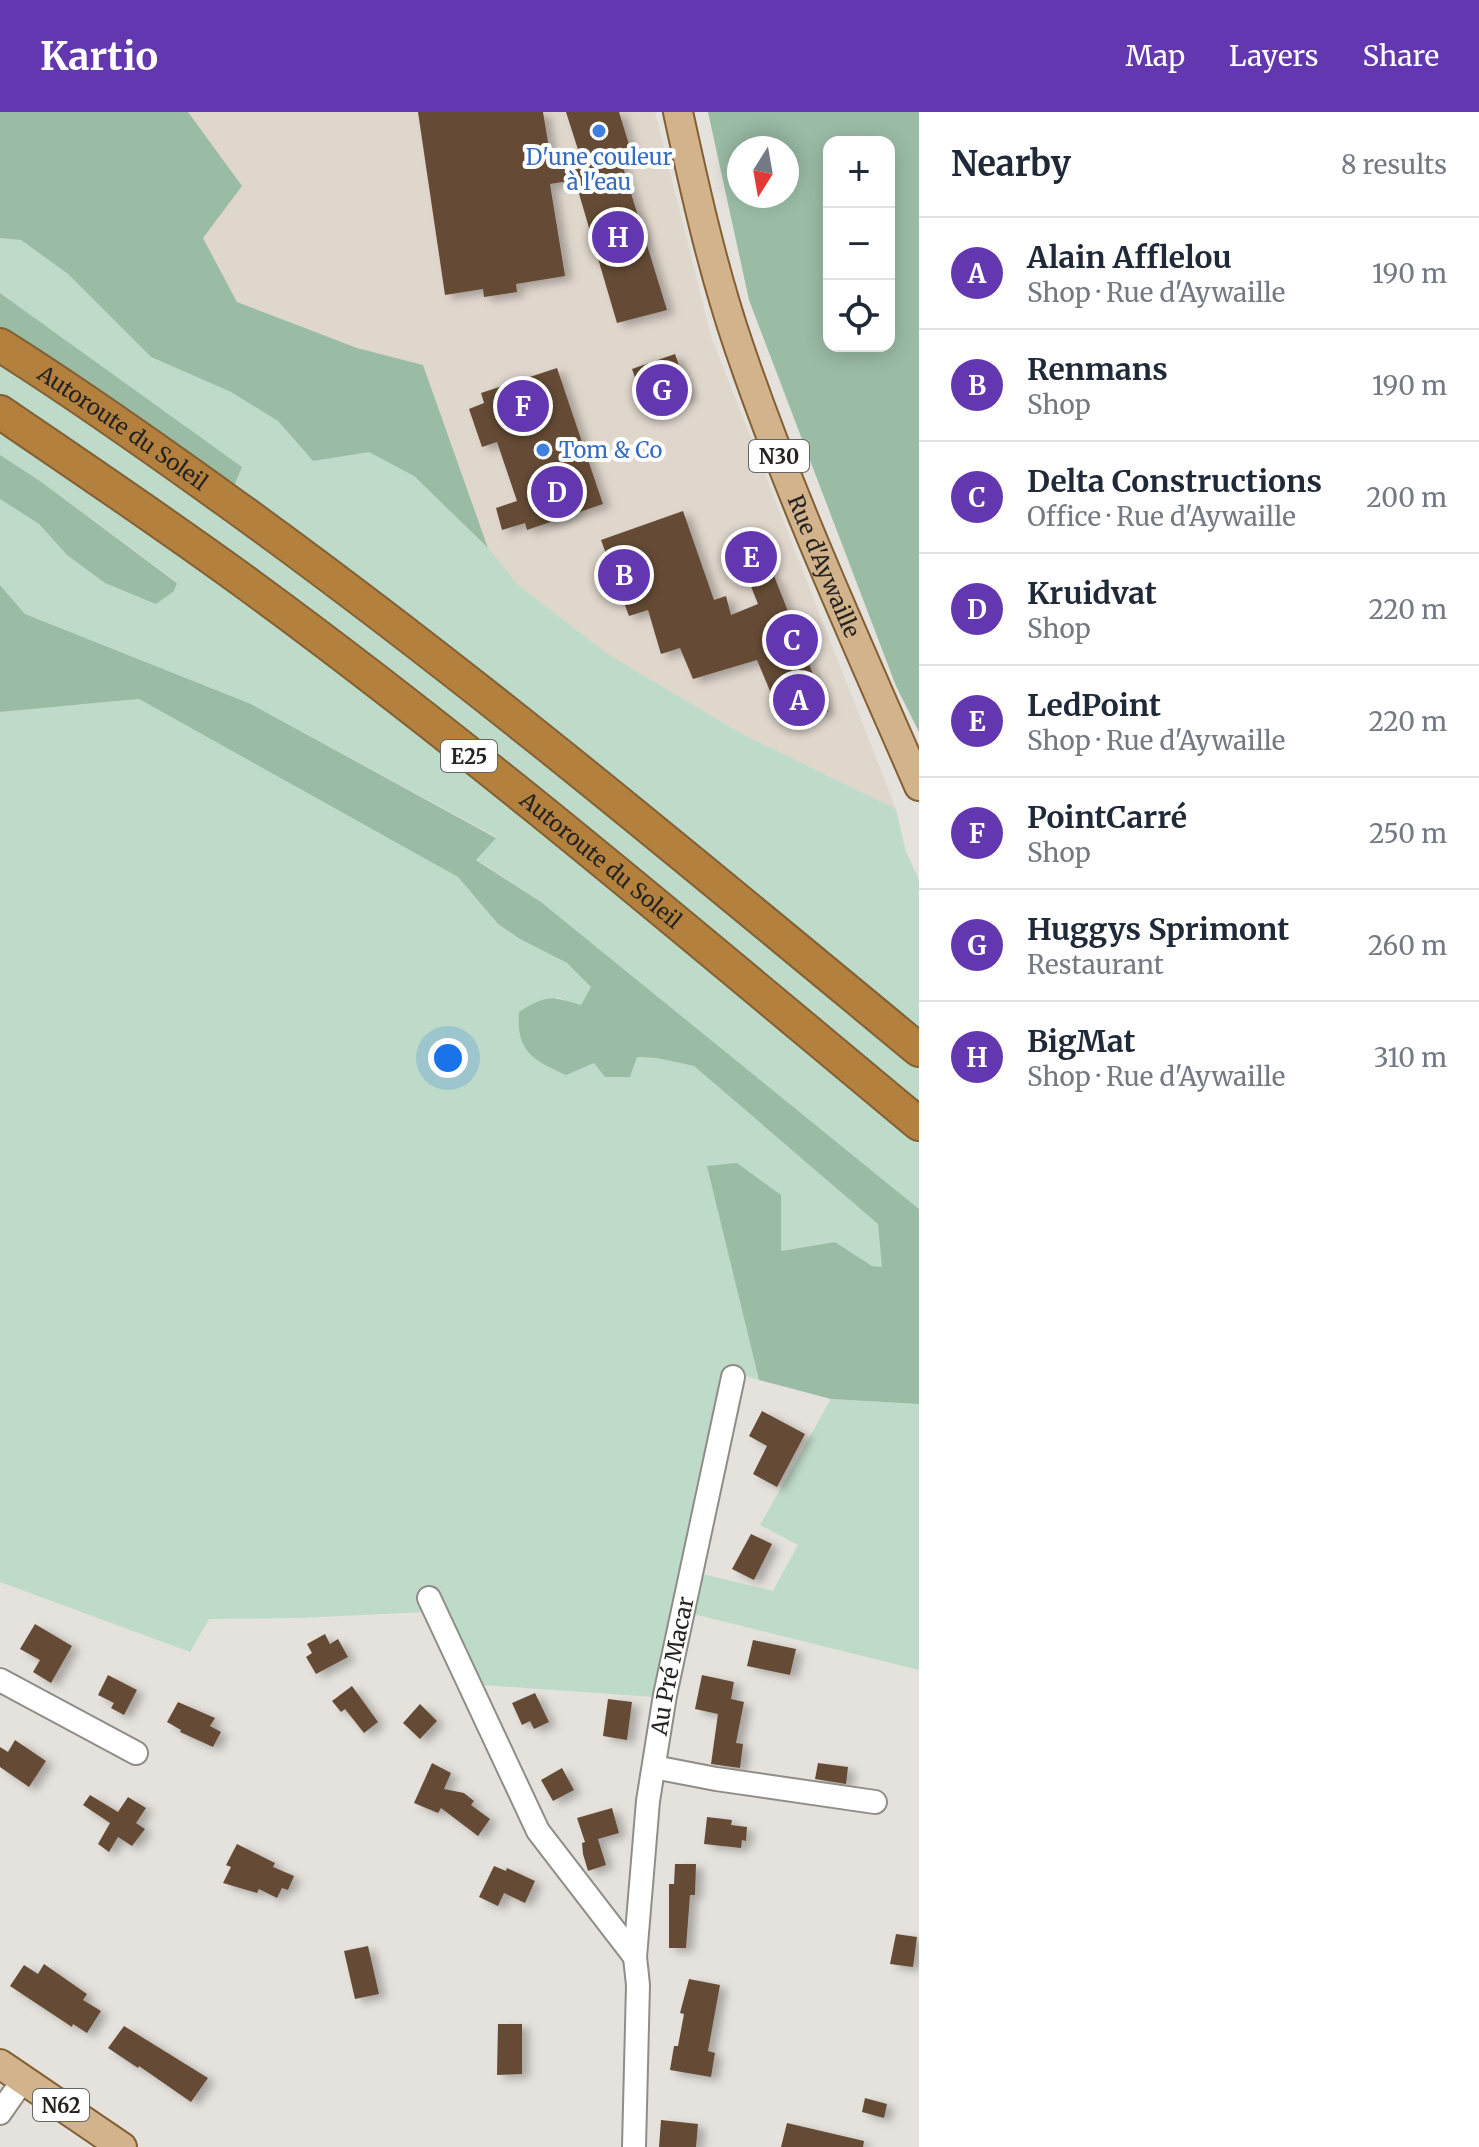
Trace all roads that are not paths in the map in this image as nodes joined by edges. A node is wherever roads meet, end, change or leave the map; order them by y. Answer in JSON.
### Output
{"nodes":[{"id":1,"x":678,"y":112,"type":"edge"},
{"id":2,"x":0,"y":345,"type":"edge"},
{"id":3,"x":0,"y":412,"type":"edge"},
{"id":4,"x":919,"y":786,"type":"edge"},
{"id":5,"x":919,"y":1050,"type":"edge"},
{"id":6,"x":919,"y":1124,"type":"edge"},
{"id":7,"x":733,"y":1377,"type":"dead end"},
{"id":8,"x":429,"y":1598,"type":"dead end"},
{"id":9,"x":2,"y":1684,"type":"edge"},
{"id":10,"x":136,"y":1753,"type":"dead end"},
{"id":11,"x":654,"y":1767,"type":"junction"},
{"id":12,"x":875,"y":1802,"type":"dead end"},
{"id":13,"x":635,"y":1957,"type":"junction"},
{"id":14,"x":11,"y":2072,"type":"edge"},
{"id":15,"x":0,"y":2113,"type":"edge"},
{"id":16,"x":122,"y":2147,"type":"edge"},
{"id":17,"x":634,"y":2147,"type":"edge"}],
"edges":[{"from":1,"to":4,"type":"main road","name":"Rue d'Aywaille","number":"N30"},
{"from":2,"to":5,"type":"highway","name":"Autoroute du Soleil","number":"E25"},
{"from":3,"to":6,"type":"highway","name":"Autoroute du Soleil","number":"E25"},
{"from":7,"to":11,"type":"street","name":"Au Pré Macar"},
{"from":8,"to":13,"type":"street"},
{"from":9,"to":10,"type":"street"},
{"from":11,"to":12,"type":"street"},
{"from":11,"to":13,"type":"street","name":"Au Pré Macar"},
{"from":13,"to":17,"type":"street","name":"Au Pré Macar"},
{"from":14,"to":15,"type":"street"},
{"from":14,"to":16,"type":"main road","number":"N62"}]}
